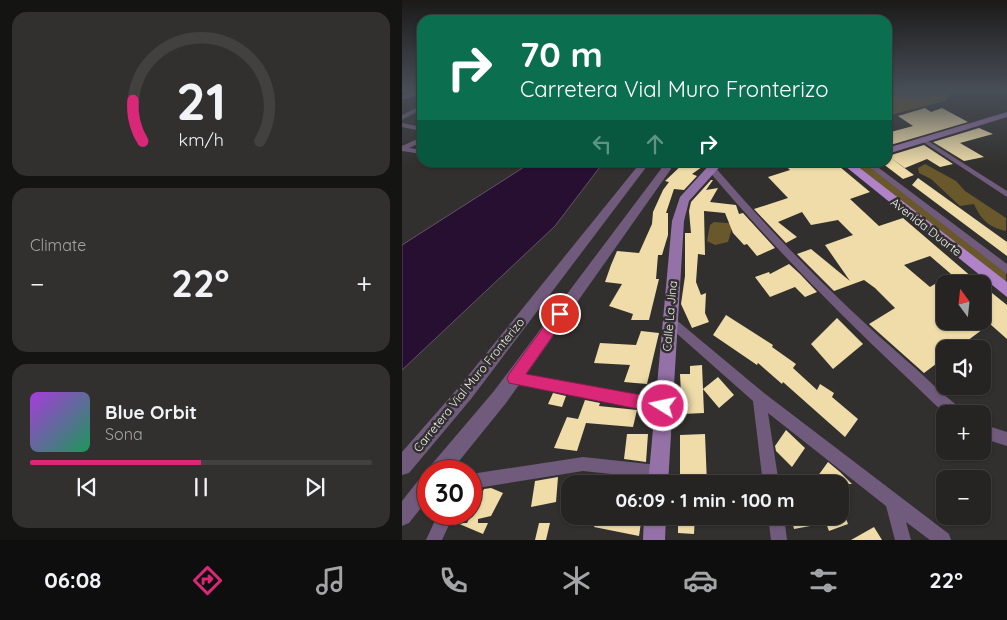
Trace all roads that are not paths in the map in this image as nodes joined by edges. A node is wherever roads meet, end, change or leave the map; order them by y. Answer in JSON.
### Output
{"nodes":[{"id":1,"x":997,"y":116,"type":"edge"},
{"id":2,"x":402,"y":125,"type":"edge"},
{"id":3,"x":417,"y":128,"type":"edge"},
{"id":4,"x":922,"y":139,"type":"junction"},
{"id":5,"x":417,"y":142,"type":"edge"},
{"id":6,"x":402,"y":149,"type":"edge"},
{"id":7,"x":892,"y":149,"type":"edge"},
{"id":8,"x":417,"y":151,"type":"edge"},
{"id":9,"x":642,"y":167,"type":"edge"},
{"id":10,"x":667,"y":167,"type":"edge"},
{"id":11,"x":713,"y":167,"type":"edge"},
{"id":12,"x":716,"y":167,"type":"edge"},
{"id":13,"x":850,"y":167,"type":"edge"},
{"id":14,"x":872,"y":167,"type":"edge"},
{"id":15,"x":1006,"y":195,"type":"edge"},
{"id":16,"x":1006,"y":270,"type":"edge"},
{"id":17,"x":1006,"y":291,"type":"edge"},
{"id":18,"x":670,"y":321,"type":"junction"},
{"id":19,"x":514,"y":378,"type":"junction"},
{"id":20,"x":759,"y":398,"type":"junction"},
{"id":21,"x":945,"y":405,"type":"edge"},
{"id":22,"x":663,"y":406,"type":"junction"},
{"id":23,"x":991,"y":434,"type":"edge"},
{"id":24,"x":1006,"y":439,"type":"edge"},
{"id":25,"x":448,"y":460,"type":"edge"},
{"id":26,"x":402,"y":466,"type":"edge"},
{"id":27,"x":642,"y":475,"type":"edge"},
{"id":28,"x":658,"y":475,"type":"edge"},
{"id":29,"x":770,"y":475,"type":"edge"},
{"id":30,"x":482,"y":480,"type":"edge"},
{"id":31,"x":417,"y":498,"type":"edge"},
{"id":32,"x":893,"y":501,"type":"junction"},
{"id":33,"x":402,"y":516,"type":"edge"},
{"id":34,"x":441,"y":525,"type":"edge"},
{"id":35,"x":655,"y":525,"type":"edge"},
{"id":36,"x":777,"y":525,"type":"edge"},
{"id":37,"x":434,"y":540,"type":"edge"},
{"id":38,"x":654,"y":540,"type":"edge"},
{"id":39,"x":779,"y":540,"type":"edge"},
{"id":40,"x":903,"y":540,"type":"edge"},
{"id":41,"x":943,"y":540,"type":"edge"}],
"edges":[{"from":1,"to":4,"type":"main road"},
{"from":2,"to":3,"type":"street"},
{"from":4,"to":7,"type":"main road"},
{"from":4,"to":15,"type":"street"},
{"from":5,"to":6,"type":"street"},
{"from":6,"to":8,"type":"street"},
{"from":9,"to":26,"type":"street","name":"Carretera Vial Muro Fronterizo"},
{"from":10,"to":19,"type":"street"},
{"from":11,"to":18,"type":"main road","name":"Calle La Jina"},
{"from":12,"to":21,"type":"street"},
{"from":13,"to":17,"type":"main road","name":"Avenida Duarte"},
{"from":14,"to":16,"type":"street"},
{"from":18,"to":20,"type":"street"},
{"from":18,"to":22,"type":"main road","name":"Calle La Jina"},
{"from":19,"to":22,"type":"street"},
{"from":19,"to":25,"type":"street"},
{"from":20,"to":29,"type":"street"},
{"from":20,"to":32,"type":"street"},
{"from":22,"to":28,"type":"main road","name":"Calle La Jina"},
{"from":23,"to":24,"type":"street"},
{"from":27,"to":30,"type":"street"},
{"from":31,"to":33,"type":"street"},
{"from":32,"to":40,"type":"street"},
{"from":32,"to":41,"type":"street"},
{"from":34,"to":37,"type":"street"},
{"from":35,"to":38,"type":"main road"},
{"from":36,"to":39,"type":"street"}]}
